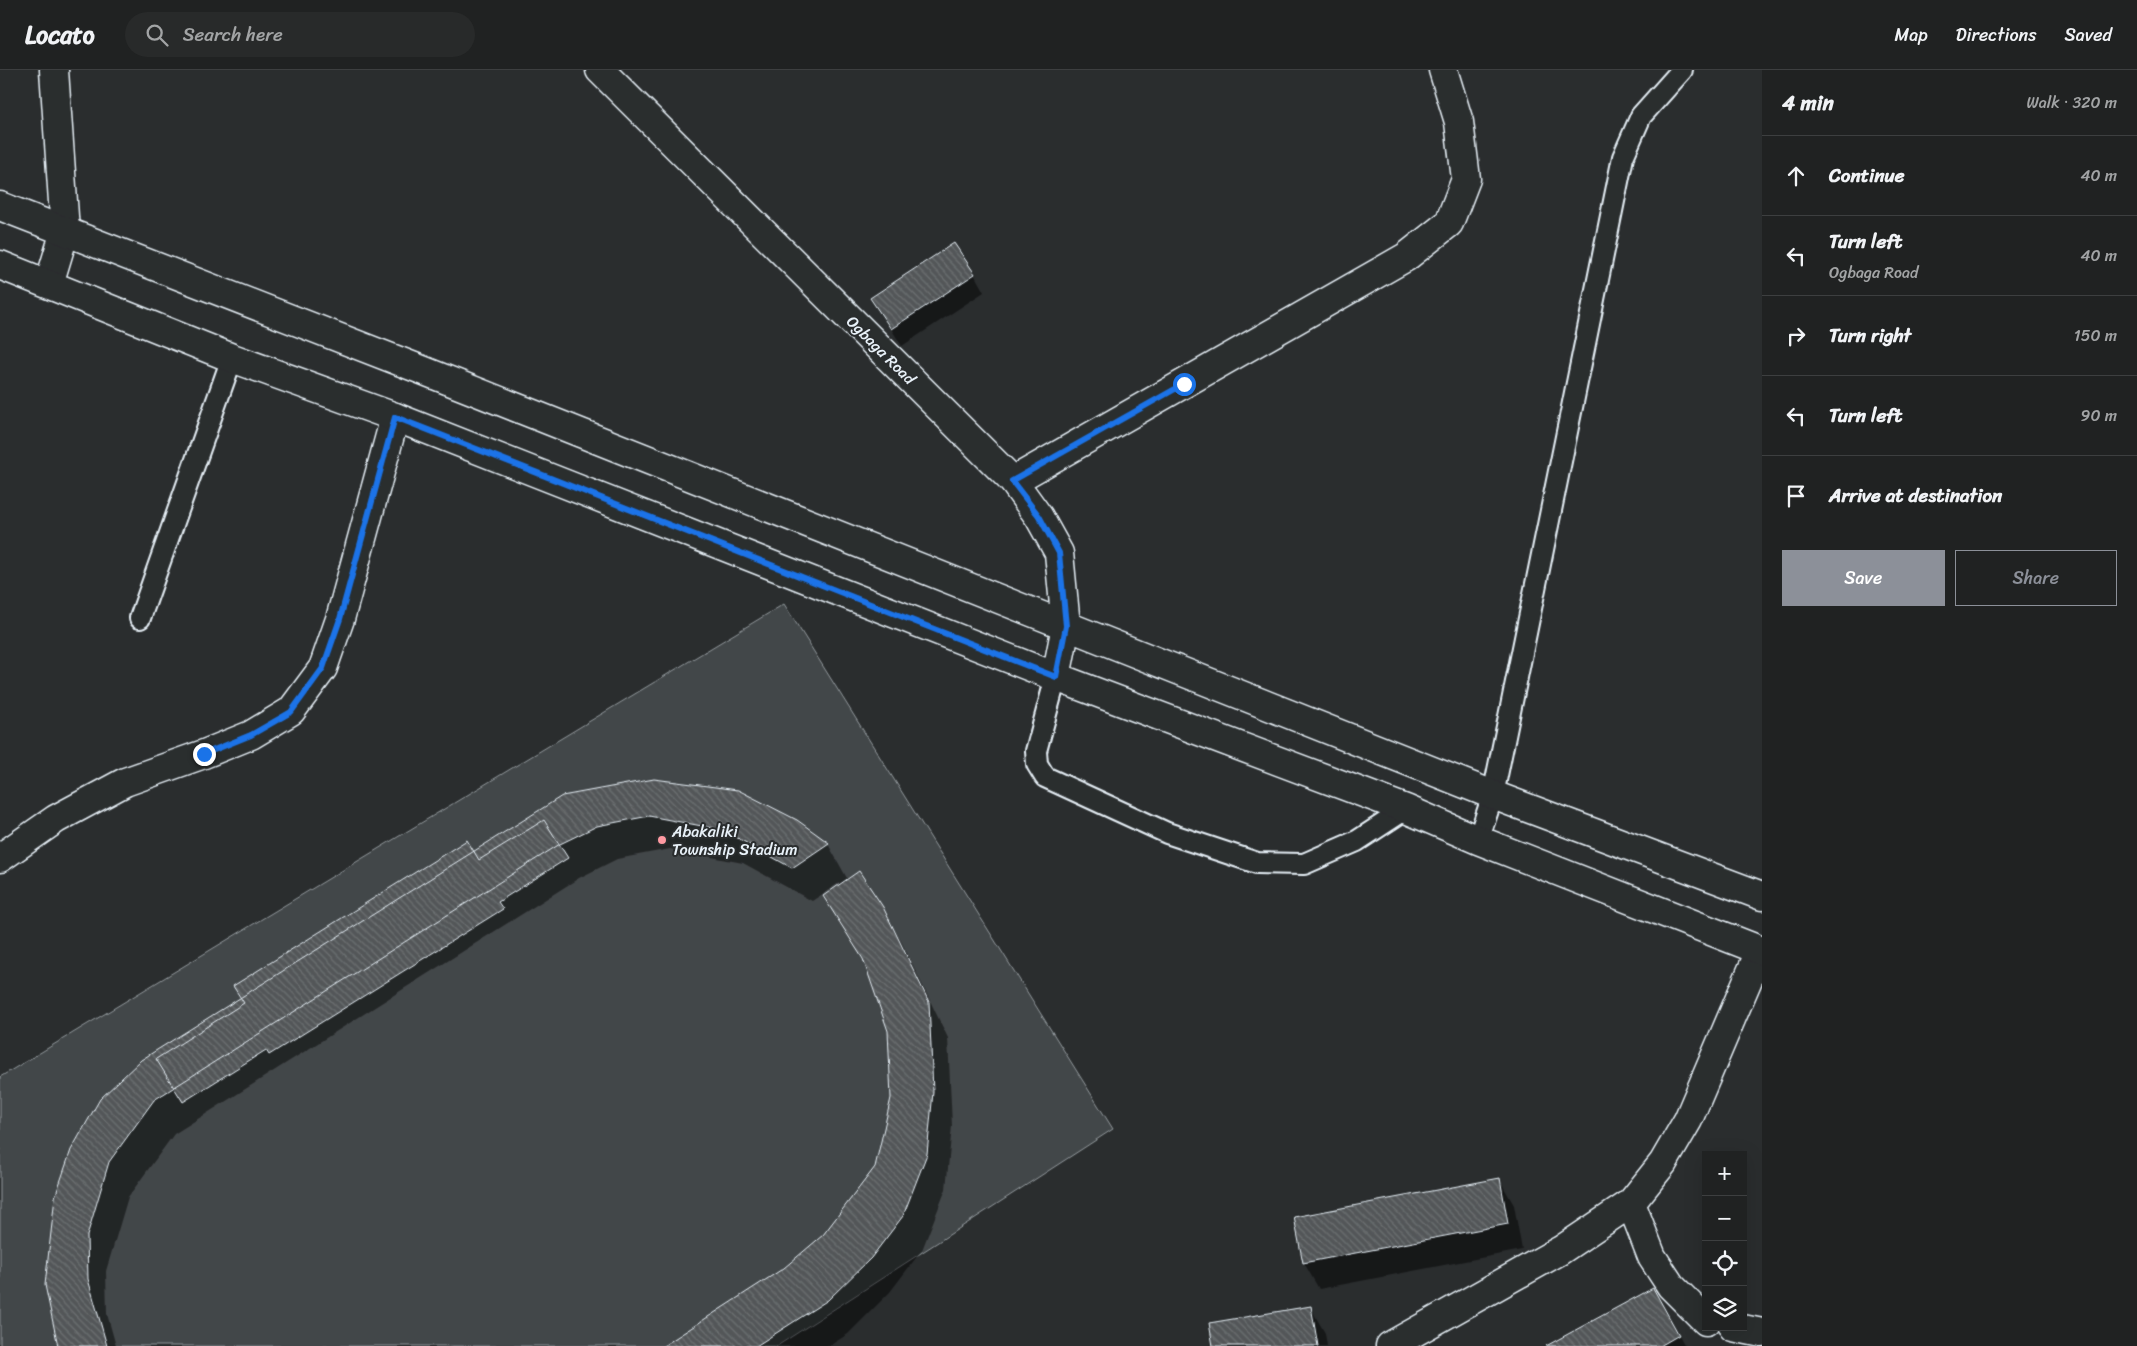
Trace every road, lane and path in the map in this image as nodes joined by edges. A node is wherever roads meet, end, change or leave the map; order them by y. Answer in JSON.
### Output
{"nodes":[{"id":1,"x":54,"y":70,"type":"edge"},
{"id":2,"x":1443,"y":70,"type":"edge"},
{"id":3,"x":1682,"y":70,"type":"edge"},
{"id":4,"x":611,"y":75,"type":"edge"},
{"id":5,"x":0,"y":206,"type":"edge"},
{"id":6,"x":65,"y":230,"type":"junction"},
{"id":7,"x":0,"y":265,"type":"edge"},
{"id":8,"x":48,"y":284,"type":"junction"},
{"id":9,"x":232,"y":358,"type":"junction"},
{"id":10,"x":395,"y":417,"type":"junction"},
{"id":11,"x":1012,"y":481,"type":"junction"},
{"id":12,"x":140,"y":618,"type":"dead end"},
{"id":13,"x":1066,"y":626,"type":"junction"},
{"id":14,"x":1056,"y":677,"type":"junction"},
{"id":15,"x":1493,"y":795,"type":"junction"},
{"id":16,"x":1406,"y":809,"type":"junction"},
{"id":17,"x":1478,"y":840,"type":"junction"},
{"id":18,"x":0,"y":858,"type":"edge"},
{"id":19,"x":1762,"y":896,"type":"edge"},
{"id":20,"x":1761,"y":951,"type":"edge"},
{"id":21,"x":1631,"y":1203,"type":"junction"},
{"id":22,"x":1702,"y":1317,"type":"edge"},
{"id":23,"x":1747,"y":1330,"type":"edge"},
{"id":24,"x":1762,"y":1333,"type":"edge"},
{"id":25,"x":1390,"y":1346,"type":"edge"}],
"edges":[{"from":1,"to":6,"type":"main road"},
{"from":2,"to":11,"type":"main road"},
{"from":3,"to":15,"type":"lane"},
{"from":4,"to":11,"type":"main road","name":"Ogbaga Road"},
{"from":5,"to":6,"type":"main road"},
{"from":6,"to":8,"type":"main road"},
{"from":6,"to":13,"type":"main road"},
{"from":7,"to":8,"type":"main road"},
{"from":8,"to":9,"type":"main road"},
{"from":9,"to":10,"type":"main road"},
{"from":9,"to":12,"type":"lane"},
{"from":10,"to":14,"type":"main road"},
{"from":10,"to":18,"type":"main road"},
{"from":11,"to":13,"type":"main road","name":"Ogbaga Road"},
{"from":13,"to":14,"type":"main road","name":"Ogbaga Road"},
{"from":13,"to":15,"type":"main road"},
{"from":14,"to":16,"type":"main road"},
{"from":14,"to":16,"type":"lane"},
{"from":15,"to":17,"type":"lane"},
{"from":15,"to":19,"type":"main road"},
{"from":16,"to":17,"type":"main road"},
{"from":17,"to":20,"type":"main road"},
{"from":20,"to":21,"type":"main road"},
{"from":21,"to":22,"type":"main road"},
{"from":21,"to":25,"type":"main road"},
{"from":23,"to":24,"type":"main road"}]}
